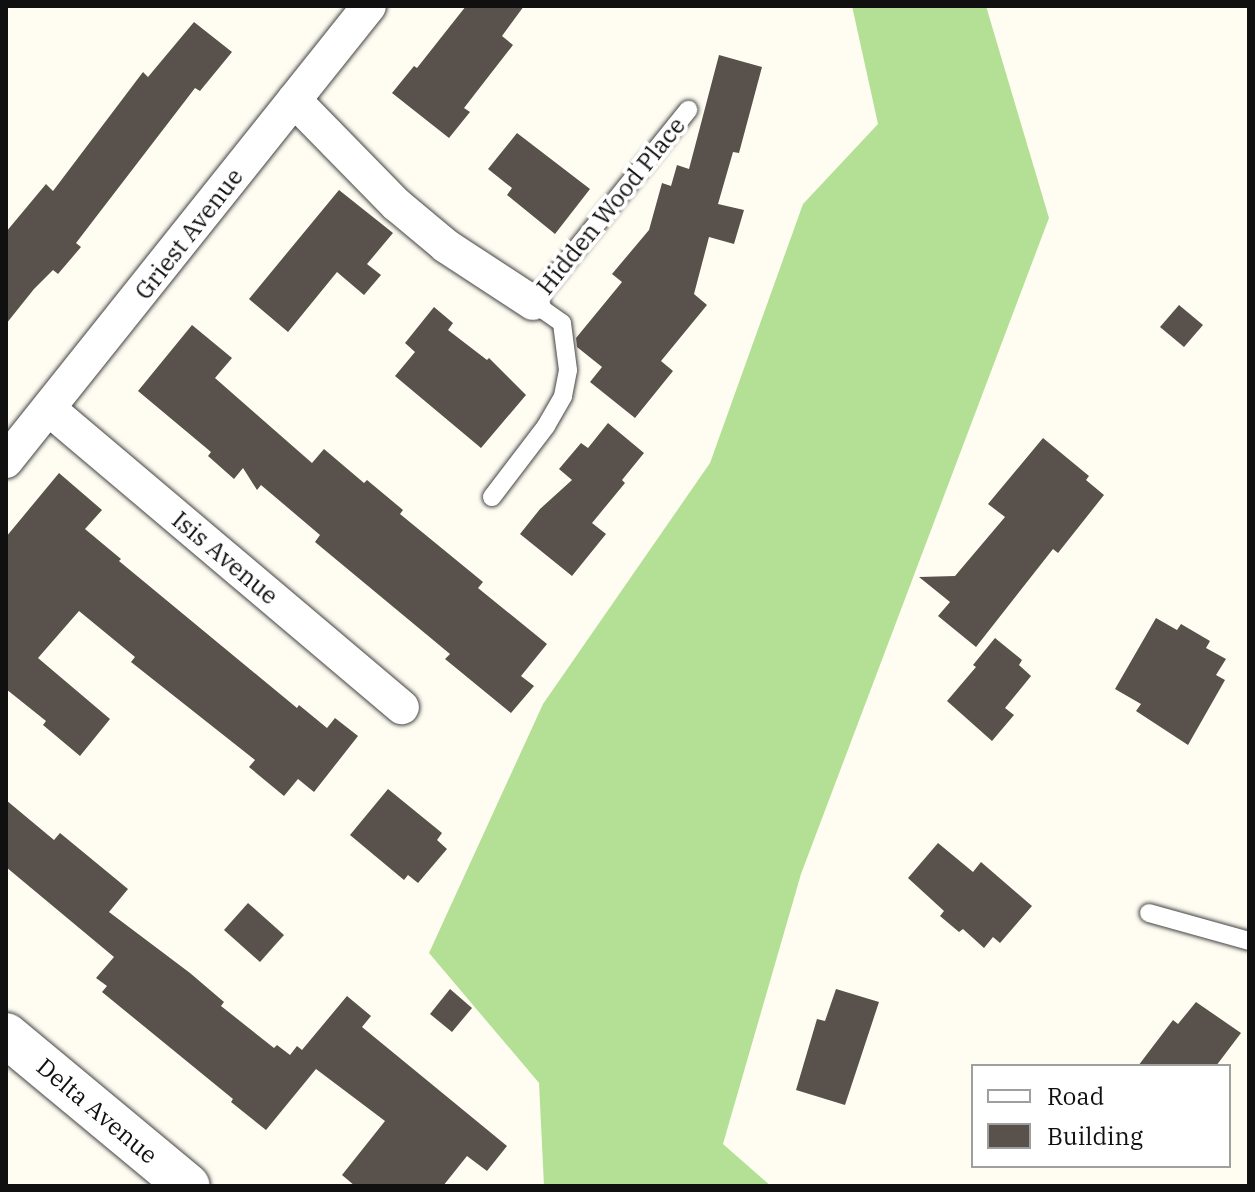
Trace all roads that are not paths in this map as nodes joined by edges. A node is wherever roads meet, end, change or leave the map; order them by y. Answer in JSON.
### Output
{"nodes":[{"id":1,"x":369,"y":6,"type":"edge"},
{"id":2,"x":294,"y":100,"type":"junction"},
{"id":3,"x":688,"y":110,"type":"dead end"},
{"id":4,"x":533,"y":303,"type":"junction"},
{"id":5,"x":49,"y":409,"type":"junction"},
{"id":6,"x":6,"y":461,"type":"edge"},
{"id":7,"x":492,"y":497,"type":"dead end"},
{"id":8,"x":402,"y":707,"type":"dead end"},
{"id":9,"x":1149,"y":913,"type":"dead end"},
{"id":10,"x":1249,"y":941,"type":"edge"},
{"id":11,"x":6,"y":1035,"type":"edge"},
{"id":12,"x":188,"y":1186,"type":"edge"}],
"edges":[{"from":1,"to":2,"type":"street","name":"Griest Avenue"},
{"from":2,"to":4,"type":"street","name":"Hidden Wood Place"},
{"from":2,"to":5,"type":"street","name":"Griest Avenue"},
{"from":3,"to":4,"type":"lane","name":"Hidden Wood Place"},
{"from":4,"to":7,"type":"lane","name":"Hidden Wood Place"},
{"from":5,"to":6,"type":"street","name":"Griest Avenue"},
{"from":5,"to":8,"type":"street","name":"Isis Avenue"},
{"from":9,"to":10,"type":"lane"},
{"from":11,"to":12,"type":"street","name":"Delta Avenue"}]}
